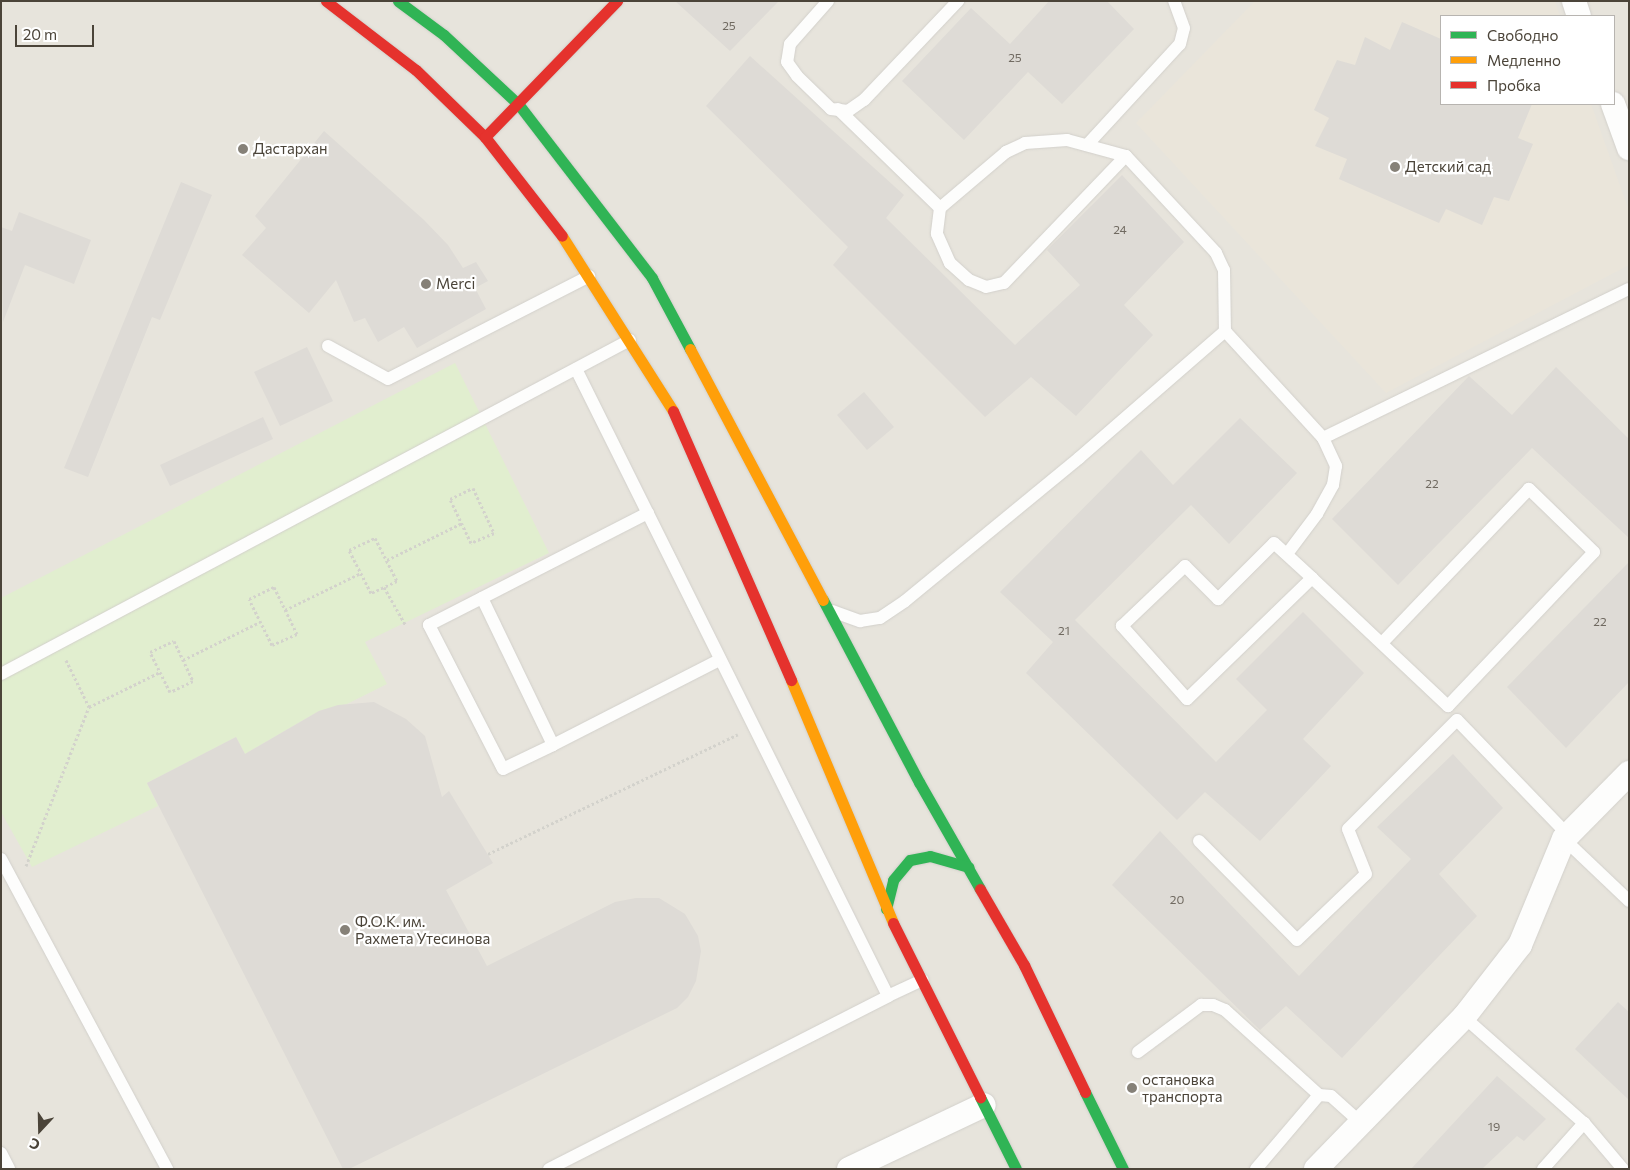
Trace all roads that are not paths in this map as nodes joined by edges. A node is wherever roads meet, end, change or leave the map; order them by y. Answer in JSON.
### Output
{"nodes":[{"id":1,"x":326,"y":1,"type":"edge"},
{"id":2,"x":398,"y":1,"type":"edge"},
{"id":3,"x":617,"y":1,"type":"edge"},
{"id":4,"x":828,"y":1,"type":"edge"},
{"id":5,"x":958,"y":1,"type":"edge"},
{"id":6,"x":1174,"y":1,"type":"edge"},
{"id":7,"x":1574,"y":1,"type":"edge"},
{"id":8,"x":604,"y":6,"type":"edge"},
{"id":9,"x":1579,"y":15,"type":"edge"},
{"id":10,"x":519,"y":105,"type":"junction"},
{"id":11,"x":1613,"y":105,"type":"edge"},
{"id":12,"x":838,"y":109,"type":"junction"},
{"id":13,"x":485,"y":137,"type":"junction"},
{"id":14,"x":1087,"y":145,"type":"junction"},
{"id":15,"x":1629,"y":148,"type":"edge"},
{"id":16,"x":1126,"y":156,"type":"junction"},
{"id":17,"x":940,"y":208,"type":"junction"},
{"id":18,"x":589,"y":276,"type":"junction"},
{"id":19,"x":1629,"y":289,"type":"edge"},
{"id":20,"x":1225,"y":331,"type":"junction"},
{"id":21,"x":630,"y":340,"type":"junction"},
{"id":22,"x":328,"y":346,"type":"dead end"},
{"id":23,"x":576,"y":369,"type":"junction"},
{"id":24,"x":1323,"y":438,"type":"junction"},
{"id":25,"x":648,"y":513,"type":"junction"},
{"id":26,"x":1286,"y":554,"type":"junction"},
{"id":27,"x":1312,"y":578,"type":"junction"},
{"id":28,"x":482,"y":598,"type":"junction"},
{"id":29,"x":828,"y":610,"type":"junction"},
{"id":30,"x":1383,"y":642,"type":"junction"},
{"id":31,"x":719,"y":660,"type":"junction"},
{"id":32,"x":1,"y":674,"type":"edge"},
{"id":33,"x":1448,"y":706,"type":"junction"},
{"id":34,"x":1457,"y":720,"type":"junction"},
{"id":35,"x":553,"y":745,"type":"junction"},
{"id":36,"x":1629,"y":773,"type":"edge"},
{"id":37,"x":1566,"y":837,"type":"junction"},
{"id":38,"x":1199,"y":841,"type":"dead end"},
{"id":39,"x":1,"y":859,"type":"edge"},
{"id":40,"x":968,"y":867,"type":"junction"},
{"id":41,"x":1629,"y":902,"type":"edge"},
{"id":42,"x":886,"y":909,"type":"junction"},
{"id":43,"x":923,"y":980,"type":"junction"},
{"id":44,"x":888,"y":996,"type":"junction"},
{"id":45,"x":1464,"y":1017,"type":"junction"},
{"id":46,"x":1138,"y":1052,"type":"dead end"},
{"id":47,"x":1319,"y":1095,"type":"junction"},
{"id":48,"x":984,"y":1105,"type":"junction"},
{"id":49,"x":1362,"y":1123,"type":"junction"},
{"id":50,"x":1584,"y":1123,"type":"junction"},
{"id":51,"x":1,"y":1153,"type":"edge"},
{"id":52,"x":9,"y":1169,"type":"edge"},
{"id":53,"x":167,"y":1169,"type":"edge"},
{"id":54,"x":549,"y":1169,"type":"edge"},
{"id":55,"x":849,"y":1169,"type":"edge"},
{"id":56,"x":1016,"y":1169,"type":"edge"},
{"id":57,"x":1123,"y":1169,"type":"edge"},
{"id":58,"x":1256,"y":1169,"type":"edge"},
{"id":59,"x":1316,"y":1169,"type":"edge"},
{"id":60,"x":1543,"y":1169,"type":"edge"},
{"id":61,"x":1623,"y":1169,"type":"edge"}],
"edges":[{"from":1,"to":13,"type":"street"},
{"from":2,"to":10,"type":"street"},
{"from":3,"to":8,"type":"street"},
{"from":4,"to":12,"type":"lane"},
{"from":5,"to":12,"type":"lane"},
{"from":6,"to":14,"type":"lane"},
{"from":7,"to":9,"type":"street"},
{"from":8,"to":10,"type":"street"},
{"from":10,"to":13,"type":"street"},
{"from":10,"to":29,"type":"street"},
{"from":11,"to":15,"type":"street"},
{"from":12,"to":17,"type":"lane"},
{"from":13,"to":18,"type":"street"},
{"from":14,"to":16,"type":"lane"},
{"from":14,"to":17,"type":"lane"},
{"from":16,"to":17,"type":"lane"},
{"from":16,"to":20,"type":"lane"},
{"from":18,"to":21,"type":"street"},
{"from":18,"to":22,"type":"lane"},
{"from":19,"to":24,"type":"lane"},
{"from":20,"to":24,"type":"lane"},
{"from":20,"to":29,"type":"lane"},
{"from":21,"to":23,"type":"lane"},
{"from":21,"to":42,"type":"street"},
{"from":23,"to":25,"type":"lane"},
{"from":23,"to":32,"type":"lane"},
{"from":24,"to":26,"type":"lane"},
{"from":25,"to":28,"type":"lane"},
{"from":25,"to":31,"type":"lane"},
{"from":26,"to":27,"type":"lane"},
{"from":26,"to":27,"type":"lane"},
{"from":27,"to":30,"type":"lane"},
{"from":28,"to":35,"type":"lane"},
{"from":28,"to":35,"type":"lane"},
{"from":29,"to":40,"type":"street"},
{"from":30,"to":33,"type":"lane"},
{"from":30,"to":33,"type":"lane"},
{"from":31,"to":35,"type":"lane"},
{"from":31,"to":44,"type":"lane"},
{"from":33,"to":34,"type":"lane"},
{"from":34,"to":37,"type":"lane"},
{"from":34,"to":38,"type":"lane"},
{"from":36,"to":37,"type":"street"},
{"from":37,"to":41,"type":"lane"},
{"from":37,"to":45,"type":"street"},
{"from":39,"to":53,"type":"lane"},
{"from":40,"to":42,"type":"street"},
{"from":40,"to":57,"type":"street"},
{"from":42,"to":43,"type":"street"},
{"from":43,"to":44,"type":"lane"},
{"from":43,"to":48,"type":"street"},
{"from":44,"to":54,"type":"lane"},
{"from":45,"to":49,"type":"street"},
{"from":45,"to":50,"type":"lane"},
{"from":46,"to":47,"type":"lane"},
{"from":47,"to":49,"type":"lane"},
{"from":47,"to":58,"type":"lane"},
{"from":48,"to":55,"type":"street"},
{"from":48,"to":56,"type":"street"},
{"from":49,"to":59,"type":"street"},
{"from":50,"to":60,"type":"lane"},
{"from":50,"to":61,"type":"lane"},
{"from":51,"to":52,"type":"lane"}]}
